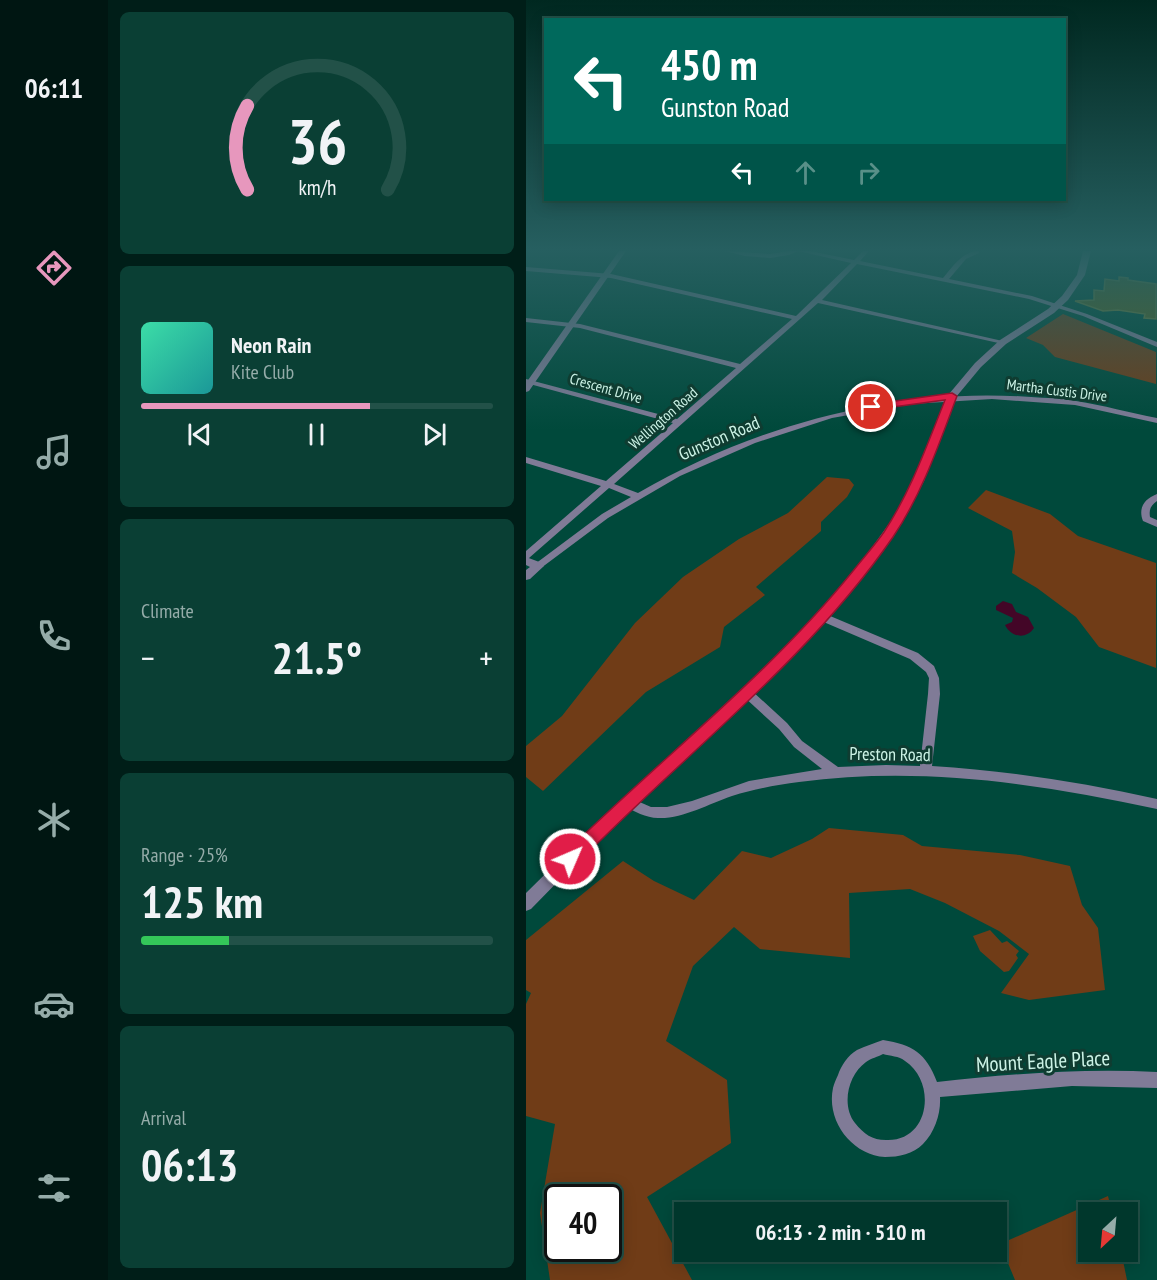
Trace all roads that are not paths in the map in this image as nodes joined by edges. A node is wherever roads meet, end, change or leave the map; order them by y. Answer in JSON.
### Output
{"nodes":[{"id":1,"x":580,"y":311,"type":"edge"},
{"id":2,"x":764,"y":311,"type":"edge"},
{"id":3,"x":806,"y":311,"type":"edge"},
{"id":4,"x":861,"y":311,"type":"edge"},
{"id":5,"x":1050,"y":311,"type":"edge"},
{"id":6,"x":1069,"y":311,"type":"edge"},
{"id":7,"x":797,"y":318,"type":"junction"},
{"id":8,"x":526,"y":320,"type":"edge"},
{"id":9,"x":571,"y":324,"type":"junction"},
{"id":10,"x":1003,"y":342,"type":"junction"},
{"id":11,"x":1156,"y":345,"type":"edge"},
{"id":12,"x":742,"y":367,"type":"junction"},
{"id":13,"x":528,"y":384,"type":"edge"},
{"id":14,"x":952,"y":396,"type":"junction"},
{"id":15,"x":1156,"y":421,"type":"edge"},
{"id":16,"x":679,"y":422,"type":"junction"},
{"id":17,"x":526,"y":460,"type":"edge"},
{"id":18,"x":608,"y":485,"type":"junction"},
{"id":19,"x":636,"y":496,"type":"junction"},
{"id":20,"x":1156,"y":497,"type":"edge"},
{"id":21,"x":1156,"y":524,"type":"edge"},
{"id":22,"x":526,"y":556,"type":"edge"},
{"id":23,"x":526,"y":561,"type":"edge"},
{"id":24,"x":538,"y":566,"type":"junction"},
{"id":25,"x":526,"y":576,"type":"edge"},
{"id":26,"x":823,"y":617,"type":"junction"},
{"id":27,"x":747,"y":693,"type":"junction"},
{"id":28,"x":835,"y":772,"type":"junction"},
{"id":29,"x":925,"y":772,"type":"junction"},
{"id":30,"x":628,"y":802,"type":"junction"},
{"id":31,"x":1156,"y":804,"type":"edge"},
{"id":32,"x":526,"y":904,"type":"edge"},
{"id":33,"x":1156,"y":1080,"type":"edge"},
{"id":34,"x":932,"y":1090,"type":"junction"}],
"edges":[{"from":1,"to":9,"type":"street"},
{"from":2,"to":7,"type":"street"},
{"from":3,"to":7,"type":"street","name":"Wellington Road"},
{"from":4,"to":10,"type":"street"},
{"from":5,"to":10,"type":"street"},
{"from":6,"to":11,"type":"street"},
{"from":7,"to":12,"type":"street","name":"Wellington Road"},
{"from":8,"to":9,"type":"street"},
{"from":9,"to":12,"type":"street"},
{"from":9,"to":13,"type":"street"},
{"from":10,"to":14,"type":"street"},
{"from":12,"to":16,"type":"street","name":"Wellington Road"},
{"from":13,"to":16,"type":"street","name":"Crescent Drive"},
{"from":14,"to":15,"type":"street","name":"Martha Custis Drive"},
{"from":14,"to":19,"type":"street","name":"Gunston Road"},
{"from":14,"to":26,"type":"street"},
{"from":16,"to":18,"type":"street","name":"Wellington Road"},
{"from":17,"to":18,"type":"street"},
{"from":18,"to":19,"type":"street"},
{"from":18,"to":22,"type":"street","name":"Wellington Road"},
{"from":19,"to":24,"type":"street","name":"Gunston Road"},
{"from":20,"to":21,"type":"street"},
{"from":23,"to":24,"type":"street"},
{"from":24,"to":25,"type":"street","name":"Gunston Road"},
{"from":26,"to":27,"type":"street"},
{"from":26,"to":29,"type":"street"},
{"from":27,"to":28,"type":"street"},
{"from":27,"to":30,"type":"street"},
{"from":28,"to":29,"type":"street","name":"Preston Road"},
{"from":28,"to":30,"type":"street","name":"Preston Road"},
{"from":29,"to":31,"type":"street","name":"Preston Road"},
{"from":30,"to":32,"type":"street"},
{"from":33,"to":34,"type":"street","name":"Mount Eagle Place"},
{"from":34,"to":34,"type":"street"}]}
